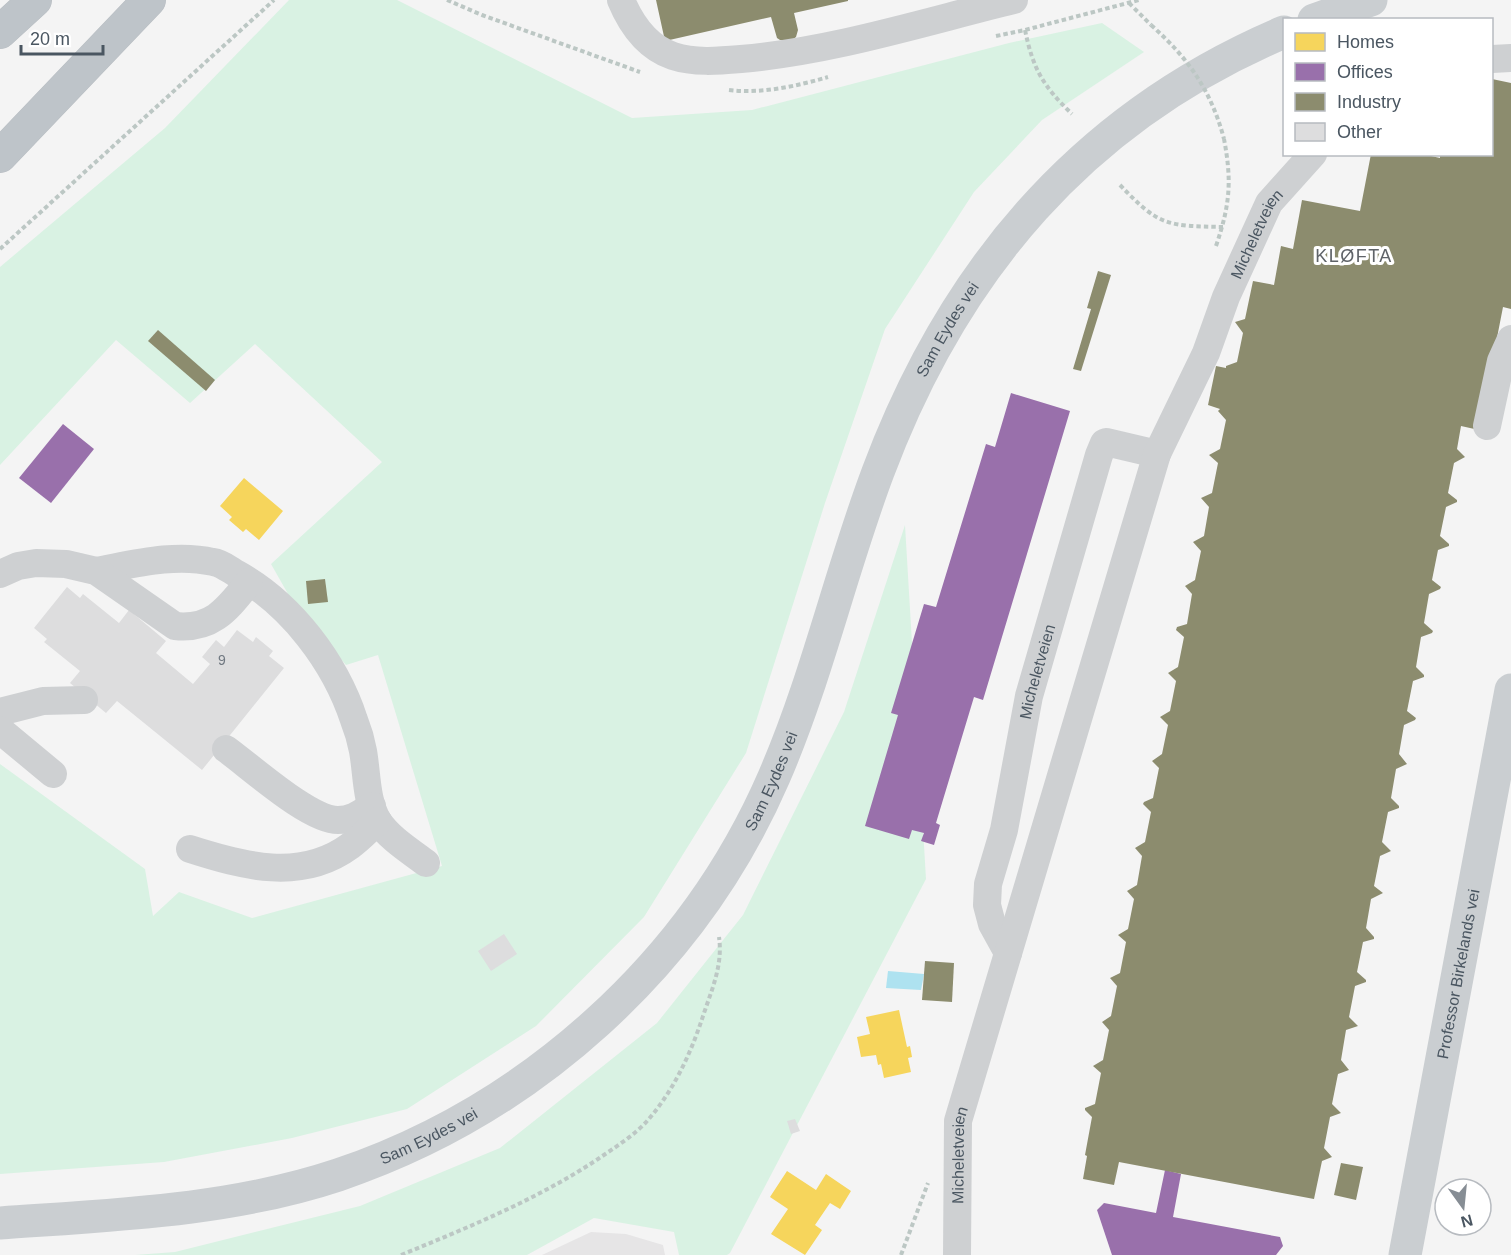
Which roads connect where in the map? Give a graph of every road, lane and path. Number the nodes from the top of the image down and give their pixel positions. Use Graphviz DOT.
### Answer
graph roads {
  1 [pos="35,0"];
  2 [pos="146,0"];
  3 [pos="274,0"];
  4 [pos="621,0"];
  5 [pos="1014,0"];
  6 [pos="1139,0"];
  7 [pos="1371,0"];
  8 [pos="1320,18"];
  9 [pos="1025,30"];
  10 [pos="0,32"];
  11 [pos="1283,32"];
  12 [pos="1511,58"];
  13 [pos="1493,59"];
  14 [pos="1072,114"];
  15 [pos="0,126"];
  16 [pos="0,156"];
  17 [pos="1311,156"];
  18 [pos="1120,185"];
  19 [pos="0,249"];
  20 [pos="1511,339"];
  21 [pos="1487,426"];
  22 [pos="1157,454"];
  23 [pos="96,571"];
  24 [pos="0,574"];
  25 [pos="249,582"];
  26 [pos="1511,690"];
  27 [pos="84,700"];
  28 [pos="0,712"];
  29 [pos="0,730"];
  30 [pos="226,749"];
  31 [pos="53,774"];
  32 [pos="375,813"];
  33 [pos="190,849"];
  34 [pos="426,863"];
  35 [pos="718,937"];
  36 [pos="1008,953"];
  37 [pos="0,1223"];
  38 [pos="401,1255"];
  39 [pos="957,1255"];
  40 [pos="1405,1255"];
  1 -- 10 [label="highway"];
  2 -- 15 [label="highway"];
  2 -- 16 [label="highway"];
  3 -- 19 [label="path"];
  4 -- 5 [label="street"];
  6 -- 18 [label="path, bridge"];
  7 -- 8 [label="main road"];
  9 -- 14 [label="path"];
  11 -- 37 [label="main road, Sam Eydes vei"];
  12 -- 13 [label="street"];
  17 -- 22 [label="street, Micheletveien"];
  20 -- 21 [label="street"];
  22 -- 36 [label="street, Micheletveien"];
  22 -- 36 [label="street, Micheletveien"];
  23 -- 24 [label="street"];
  23 -- 25 [label="street"];
  23 -- 25 [label="street"];
  25 -- 32 [label="street"];
  26 -- 40 [label="main road, Professor Birkelands vei"];
  27 -- 28 [label="street"];
  29 -- 31 [label="street"];
  30 -- 32 [label="street"];
  32 -- 33 [label="street"];
  32 -- 34 [label="street"];
  35 -- 38 [label="path"];
  36 -- 39 [label="street, Micheletveien"];
}
